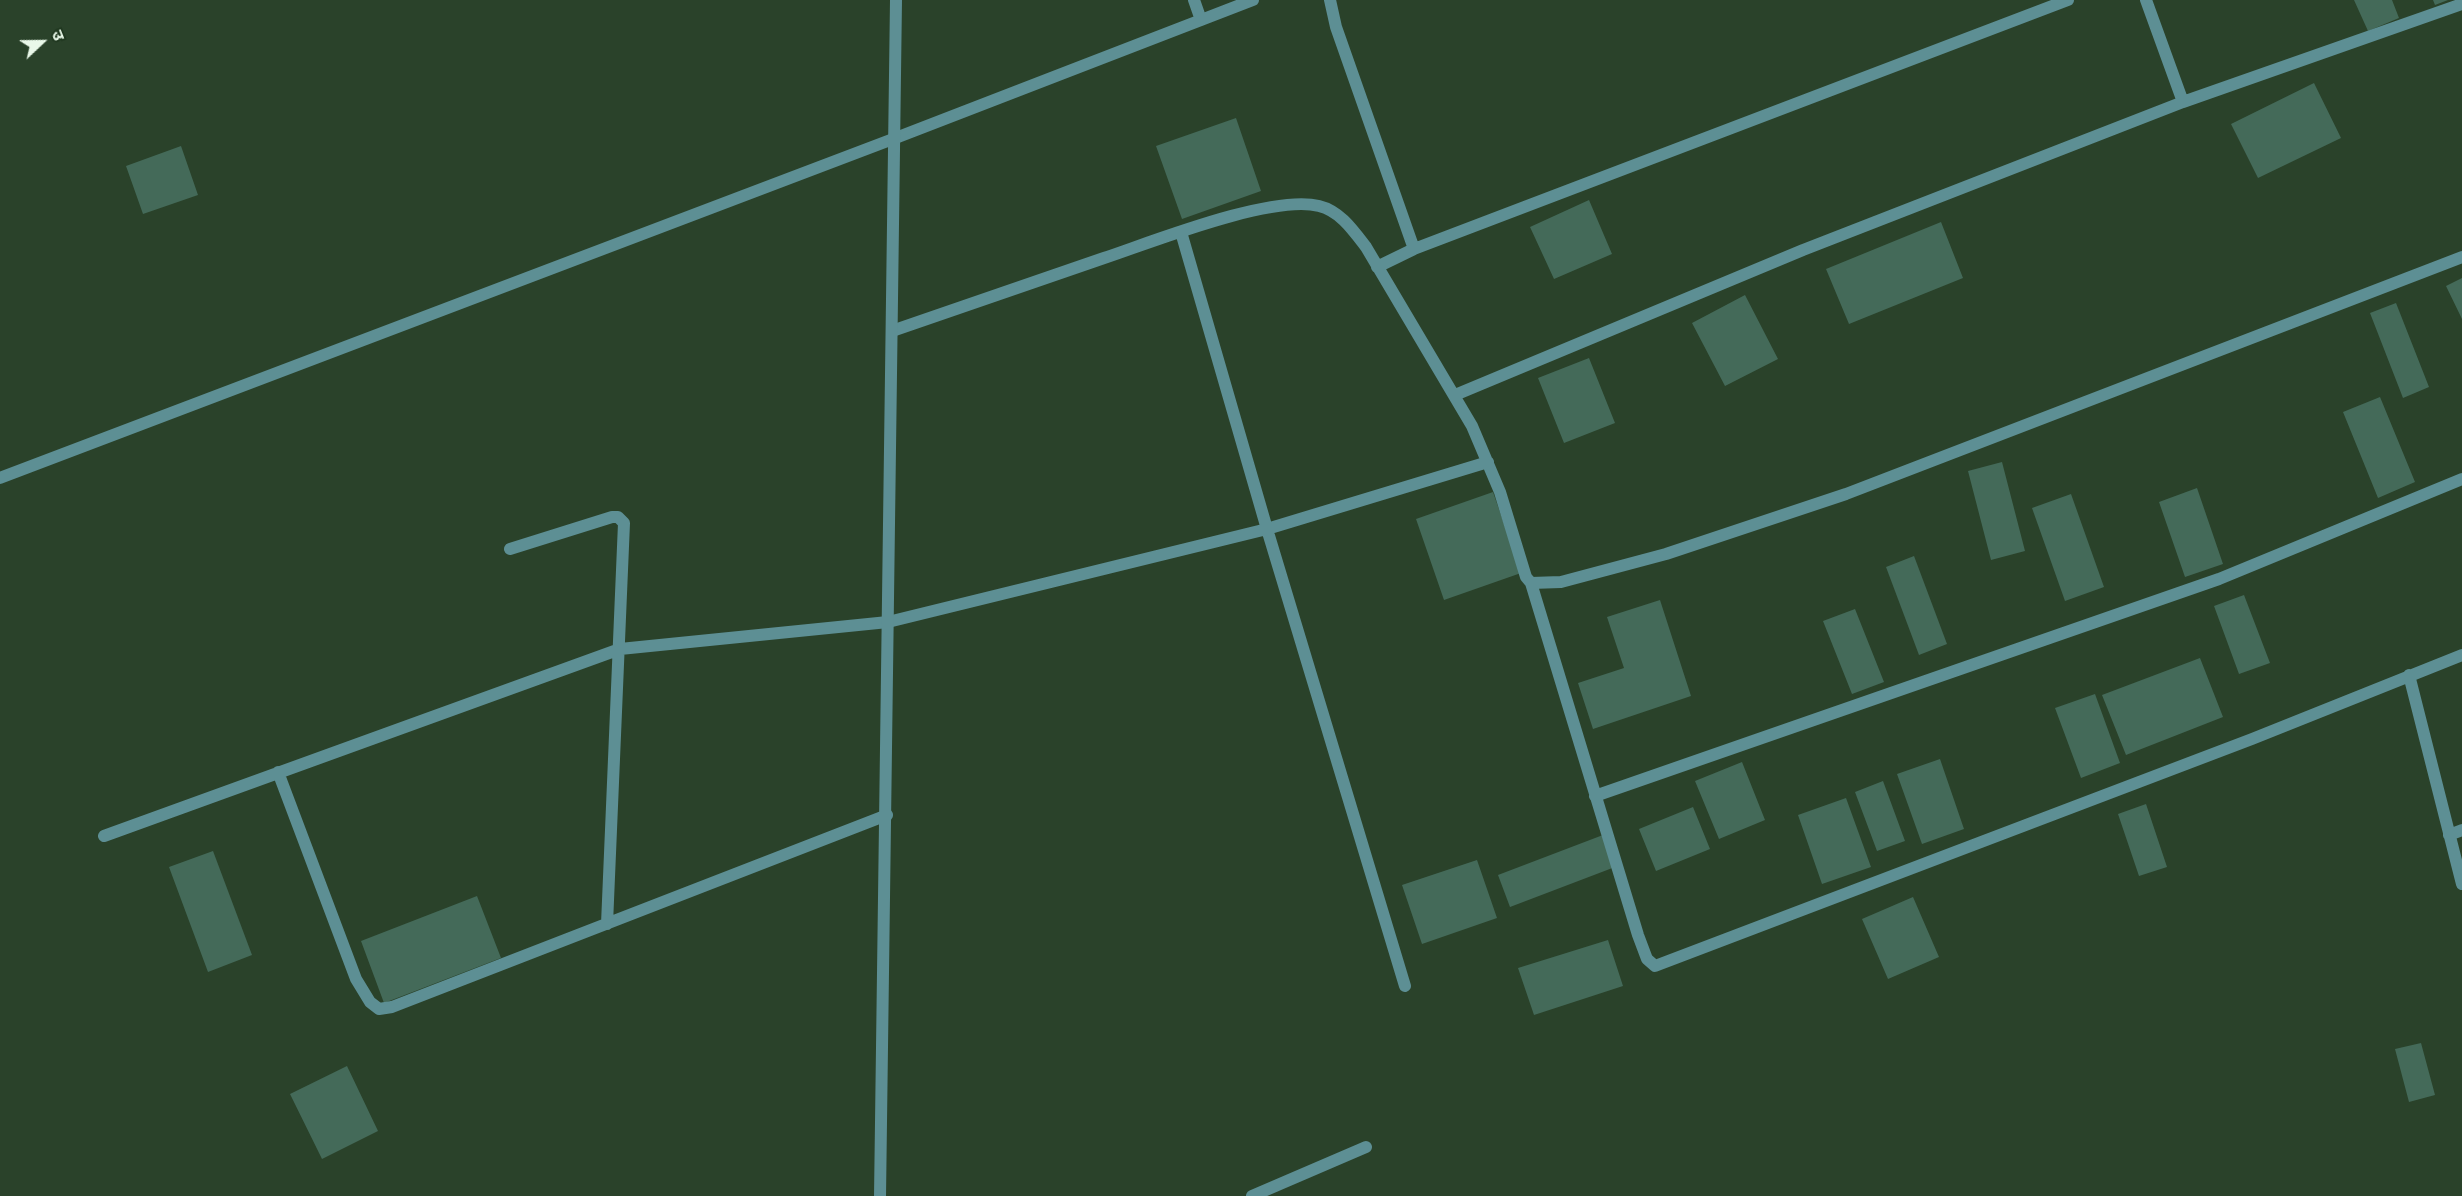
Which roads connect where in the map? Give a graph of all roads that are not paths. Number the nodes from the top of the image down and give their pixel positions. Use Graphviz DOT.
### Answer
graph roads {
  1 [pos="896,0"];
  2 [pos="1194,0"];
  3 [pos="1253,0"];
  4 [pos="1330,0"];
  5 [pos="2068,0"];
  6 [pos="2146,0"];
  7 [pos="2462,4"];
  8 [pos="1201,20"];
  9 [pos="2183,102"];
  10 [pos="893,139"];
  11 [pos="1181,232"];
  12 [pos="1414,249"];
  13 [pos="2462,257"];
  14 [pos="1377,267"];
  15 [pos="892,331"];
  16 [pos="1455,395"];
  17 [pos="1488,462"];
  18 [pos="0,478"];
  19 [pos="2462,479"];
  20 [pos="1267,529"];
  21 [pos="510,549"];
  22 [pos="1532,583"];
  23 [pos="888,622"];
  24 [pos="620,649"];
  25 [pos="2462,656"];
  26 [pos="2409,675"];
  27 [pos="278,772"];
  28 [pos="1594,796"];
  29 [pos="887,815"];
  30 [pos="2462,830"];
  31 [pos="2450,835"];
  32 [pos="104,836"];
  33 [pos="2462,884"];
  34 [pos="607,924"];
  35 [pos="1405,986"];
  36 [pos="1366,1147"];
  37 [pos="1273,1192"];
  38 [pos="880,1196"];
  39 [pos="1252,1196"];
  1 -- 10 [label="street"];
  2 -- 8 [label="street"];
  3 -- 8 [label="street"];
  4 -- 12 [label="street"];
  5 -- 12 [label="street"];
  6 -- 9 [label="street"];
  7 -- 9 [label="street"];
  8 -- 10 [label="street"];
  9 -- 16 [label="street"];
  10 -- 15 [label="street"];
  10 -- 18 [label="street"];
  11 -- 14 [label="street"];
  11 -- 15 [label="street"];
  11 -- 20 [label="street"];
  12 -- 14 [label="street"];
  13 -- 22 [label="street"];
  14 -- 16 [label="street"];
  15 -- 23 [label="street"];
  16 -- 17 [label="street"];
  17 -- 20 [label="street"];
  17 -- 22 [label="street"];
  19 -- 28 [label="street"];
  20 -- 23 [label="street"];
  20 -- 35 [label="street"];
  21 -- 24 [label="street"];
  22 -- 28 [label="street"];
  23 -- 24 [label="street"];
  23 -- 29 [label="street"];
  24 -- 27 [label="street"];
  24 -- 34 [label="street"];
  25 -- 26 [label="street"];
  26 -- 28 [label="street"];
  26 -- 31 [label="street"];
  27 -- 32 [label="street"];
  27 -- 34 [label="street"];
  29 -- 34 [label="street"];
  29 -- 38 [label="street"];
  30 -- 31 [label="street"];
  31 -- 33 [label="street"];
  36 -- 37 [label="street"];
  37 -- 39 [label="street"];
}
